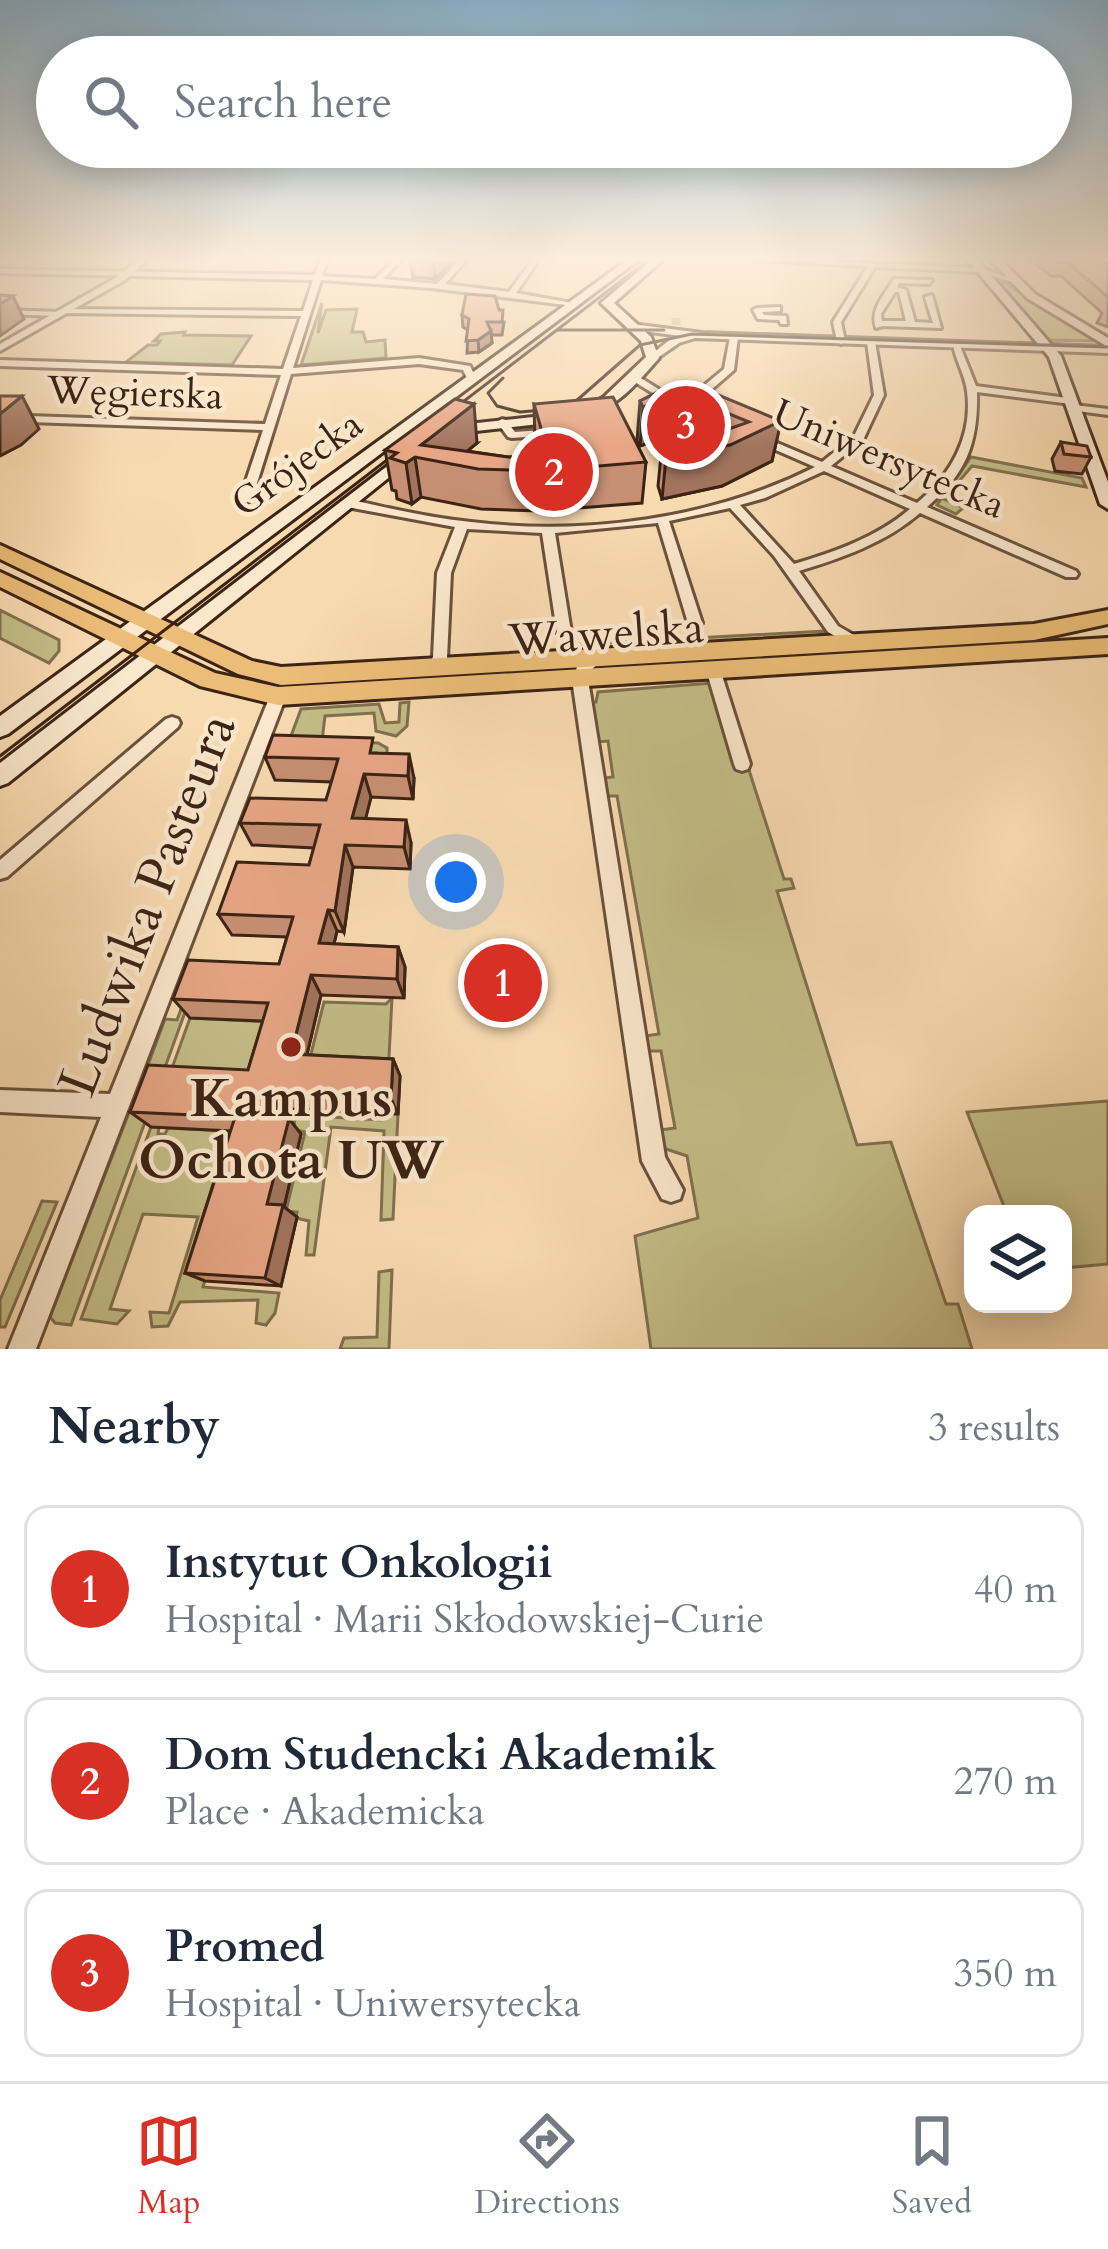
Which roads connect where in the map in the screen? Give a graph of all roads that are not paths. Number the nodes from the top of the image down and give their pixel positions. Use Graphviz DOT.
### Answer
graph roads {
  1 [pos="47,321"];
  2 [pos="304,321"];
  3 [pos="551,321"];
  4 [pos="623,321"];
  5 [pos="625,321"];
  6 [pos="784,321"];
  7 [pos="838,321"];
  8 [pos="879,321"];
  9 [pos="910,321"];
  10 [pos="936,321"];
  11 [pos="1024,321"];
  12 [pos="1067,321"];
  13 [pos="627,323"];
  14 [pos="911,324"];
  15 [pos="786,330"];
  16 [pos="881,331"];
  17 [pos="702,336"];
  18 [pos="734,337"];
  19 [pos="841,341"];
  20 [pos="871,342"];
  21 [pos="956,346"];
  22 [pos="1108,347"];
  23 [pos="0,348"];
  24 [pos="1048,350"];
  25 [pos="652,358"];
  26 [pos="0,363"];
  27 [pos="288,373"];
  28 [pos="633,376"];
  29 [pos="472,380"];
  30 [pos="976,388"];
  31 [pos="618,392"];
  32 [pos="658,394"];
  33 [pos="447,398"];
  34 [pos="1073,404"];
  35 [pos="687,407"];
  36 [pos="1108,412"];
  37 [pos="664,413"];
  38 [pos="0,418"];
  39 [pos="479,424"];
  40 [pos="268,428"];
  41 [pos="506,428"];
  42 [pos="572,431"];
  43 [pos="752,436"];
  44 [pos="820,466"];
  45 [pos="1107,497"];
  46 [pos="246,499"];
  47 [pos="347,502"];
  48 [pos="734,505"];
  49 [pos="917,508"];
  50 [pos="663,521"];
  51 [pos="462,525"];
  52 [pos="548,530"];
  53 [pos="0,551"];
  54 [pos="791,569"];
  55 [pos="1070,574"];
  56 [pos="0,579"];
  57 [pos="1108,617"];
  58 [pos="146,619"];
  59 [pos="694,622"];
  60 [pos="564,632"];
  61 [pos="180,637"];
  62 [pos="121,638"];
  63 [pos="854,642"];
  64 [pos="1108,646"];
  65 [pos="157,656"];
  66 [pos="589,668"];
  67 [pos="432,669"];
  68 [pos="713,669"];
  69 [pos="278,696"];
  70 [pos="172,723"];
  71 [pos="2,725"];
  72 [pos="742,764"];
  73 [pos="0,776"];
  74 [pos="0,871"];
  75 [pos="0,1101"];
  76 [pos="117,1106"];
  77 [pos="671,1190"];
  78 [pos="22,1349"];
  1 -- 23 [label="street"];
  2 -- 27 [label="street"];
  3 -- 29 [label="main road, Grójecka"];
  4 -- 13 [label="main road"];
  5 -- 13 [label="main road"];
  6 -- 15 [label="street"];
  7 -- 19 [label="street"];
  8 -- 16 [label="street"];
  9 -- 14 [label="street"];
  10 -- 14 [label="street"];
  11 -- 24 [label="main road"];
  12 -- 22 [label="main road"];
  13 -- 17 [label="street"];
  13 -- 25 [label="main road"];
  14 -- 16 [label="street"];
  15 -- 18 [label="street"];
  15 -- 19 [label="street"];
  16 -- 20 [label="street"];
  16 -- 21 [label="street"];
  17 -- 18 [label="street"];
  17 -- 25 [label="street"];
  18 -- 35 [label="street"];
  19 -- 20 [label="street"];
  20 -- 44 [label="street"];
  21 -- 24 [label="street"];
  21 -- 30 [label="street"];
  22 -- 24 [label="street"];
  24 -- 34 [label="main road"];
  25 -- 28 [label="main road"];
  26 -- 27 [label="street"];
  27 -- 29 [label="street"];
  27 -- 40 [label="street"];
  28 -- 31 [label="main road"];
  28 -- 32 [label="street"];
  29 -- 33 [label="main road, Grójecka"];
  30 -- 34 [label="street"];
  30 -- 49 [label="street"];
  31 -- 32 [label="street"];
  31 -- 41 [label="main road, Grójecka"];
  32 -- 35 [label="street"];
  33 -- 39 [label="main road"];
  33 -- 58 [label="main road, Grójecka"];
  34 -- 36 [label="street"];
  34 -- 45 [label="main road"];
  35 -- 37 [label="street"];
  38 -- 40 [label="street, Węgierska"];
  39 -- 41 [label="main road, Grójecka"];
  39 -- 47 [label="main road, Grójecka"];
  40 -- 46 [label="street"];
  41 -- 42 [label="street"];
  43 -- 44 [label="street, Uniwersytecka"];
  44 -- 48 [label="street"];
  44 -- 49 [label="street, Uniwersytecka"];
  47 -- 51 [label="street"];
  47 -- 61 [label="main road, Grójecka"];
  48 -- 50 [label="street"];
  48 -- 54 [label="street"];
  49 -- 54 [label="street"];
  49 -- 55 [label="street, Uniwersytecka"];
  50 -- 52 [label="street"];
  50 -- 59 [label="street"];
  51 -- 52 [label="street"];
  51 -- 67 [label="street"];
  52 -- 60 [label="street"];
  53 -- 58 [label="main road, Wawelska"];
  54 -- 63 [label="street"];
  56 -- 62 [label="main road, Wawelska"];
  57 -- 63 [label="main road, Wawelska"];
  58 -- 61 [label="main road, Wawelska"];
  58 -- 62 [label="main road, Grójecka"];
  61 -- 65 [label="main road, Grójecka"];
  61 -- 67 [label="main road, Wawelska"];
  62 -- 65 [label="main road, Wawelska"];
  62 -- 71 [label="main road, Grójecka"];
  63 -- 66 [label="main road, Wawelska"];
  64 -- 68 [label="main road, Wawelska"];
  65 -- 69 [label="main road, Wawelska"];
  65 -- 73 [label="main road, Grójecka"];
  66 -- 67 [label="main road, Wawelska"];
  66 -- 68 [label="main road, Wawelska"];
  66 -- 69 [label="main road, Wawelska"];
  66 -- 77 [label="street"];
  68 -- 72 [label="street"];
  69 -- 76 [label="street, Ludwika Pasteura"];
  70 -- 74 [label="street"];
  75 -- 76 [label="street"];
  76 -- 78 [label="street, Ludwika Pasteura"];
}
